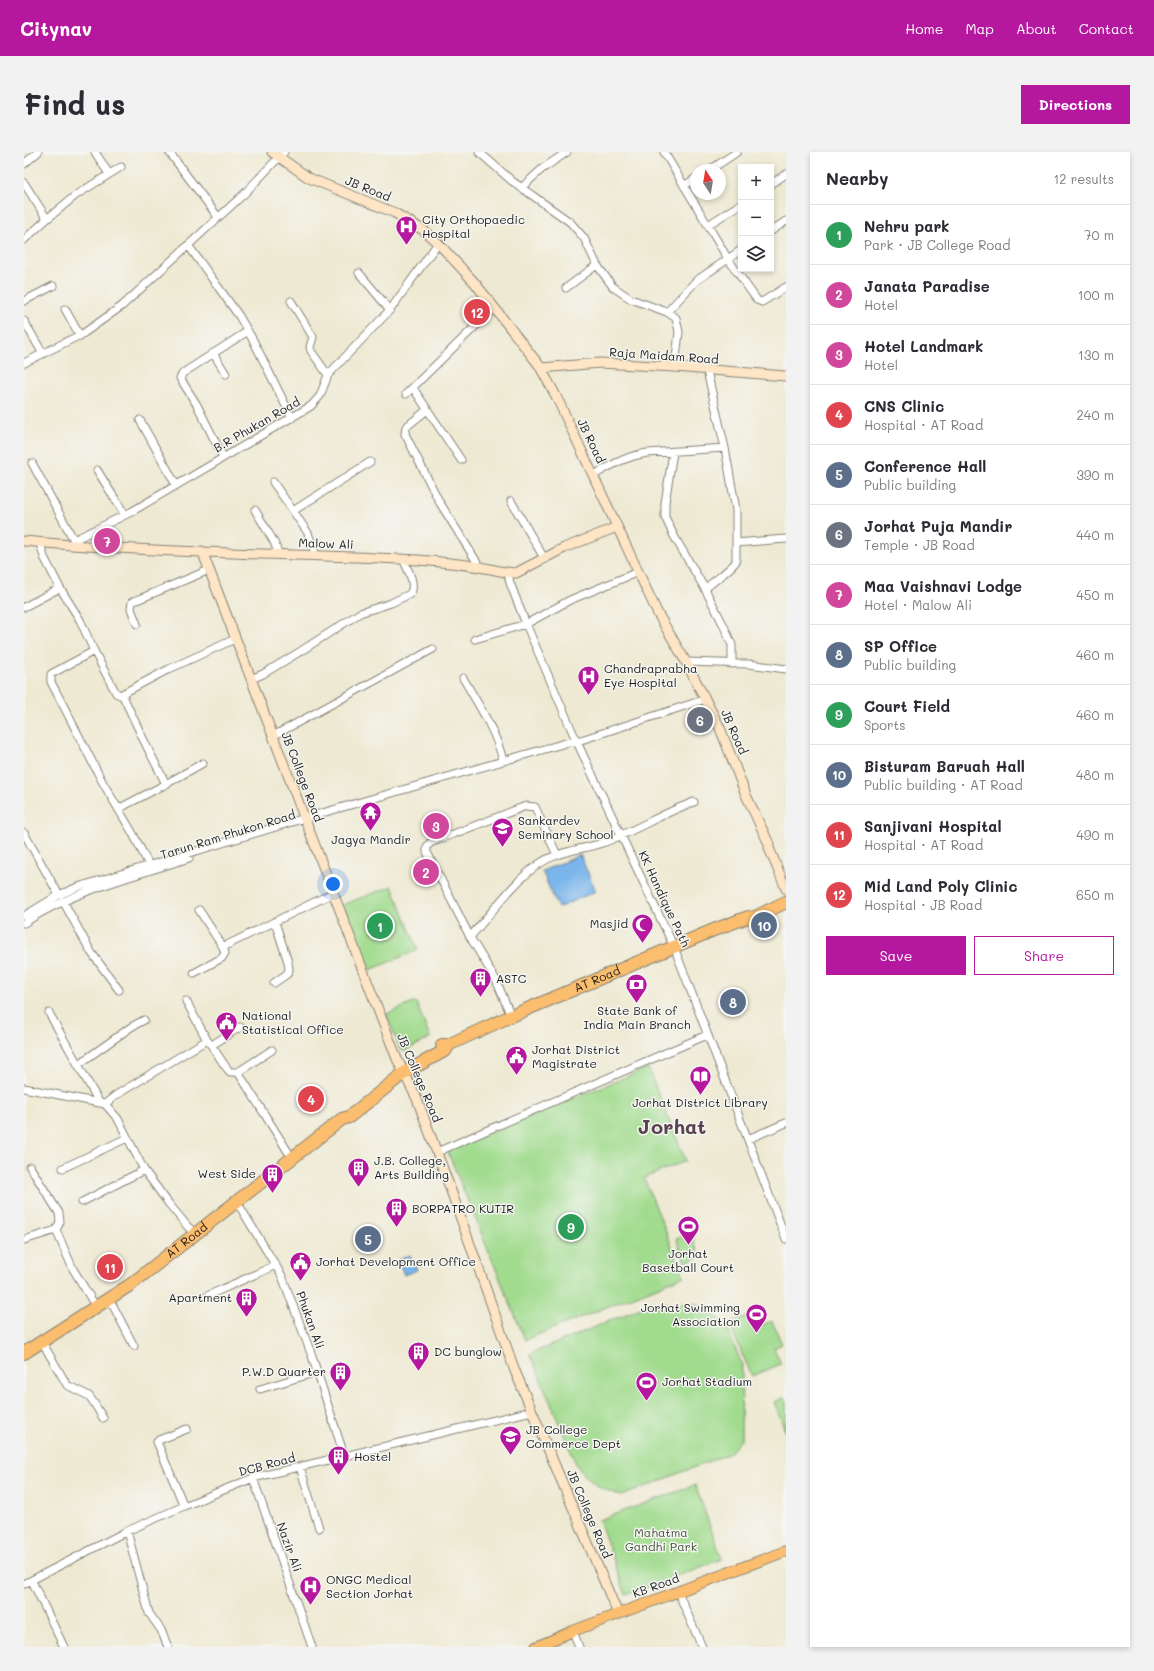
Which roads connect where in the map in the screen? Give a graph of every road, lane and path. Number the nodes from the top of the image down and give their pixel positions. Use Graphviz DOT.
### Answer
graph roads {
  1 [pos="38,152"];
  2 [pos="96,152"];
  3 [pos="169,152"];
  4 [pos="479,152"];
  5 [pos="567,152"];
  6 [pos="664,152"];
  7 [pos="737,152"];
  8 [pos="278,154"];
  9 [pos="24,164"];
  10 [pos="719,164"];
  11 [pos="121,167"];
  12 [pos="108,174"];
  13 [pos="786,174"];
  14 [pos="690,182"];
  15 [pos="774,182"];
  16 [pos="24,183"];
  17 [pos="684,186"];
  18 [pos="521,188"];
  19 [pos="738,206"];
  20 [pos="218,217"];
  21 [pos="47,219"];
  22 [pos="786,221"];
  23 [pos="708,225"];
  24 [pos="774,229"];
  25 [pos="24,240"];
  26 [pos="438,243"];
  27 [pos="188,245"];
  28 [pos="738,252"];
  29 [pos="728,259"];
  30 [pos="597,265"];
  31 [pos="359,273"];
  32 [pos="53,286"];
  33 [pos="786,287"];
  34 [pos="566,288"];
  35 [pos="24,301"];
  36 [pos="291,301"];
  37 [pos="494,308"];
  38 [pos="66,309"];
  39 [pos="390,310"];
  40 [pos="667,312"];
  41 [pos="24,321"];
  42 [pos="248,331"];
  43 [pos="80,336"];
  44 [pos="213,353"];
  45 [pos="43,354"];
  46 [pos="24,363"];
  47 [pos="675,367"];
  48 [pos="541,368"];
  49 [pos="707,370"];
  50 [pos="226,374"];
  51 [pos="328,375"];
  52 [pos="786,376"];
  53 [pos="413,388"];
  54 [pos="406,394"];
  55 [pos="427,410"];
  56 [pos="292,418"];
  57 [pos="140,420"];
  58 [pos="725,448"];
  59 [pos="673,452"];
  60 [pos="223,457"];
  61 [pos="461,460"];
  62 [pos="370,462"];
  63 [pos="32,464"];
  64 [pos="97,470"];
  65 [pos="594,475"];
  66 [pos="273,482"];
  67 [pos="176,485"];
  68 [pos="512,501"];
  69 [pos="255,510"];
  70 [pos="292,511"];
  71 [pos="125,515"];
  72 [pos="617,527"];
  73 [pos="786,539"];
  74 [pos="24,541"];
  75 [pos="40,543"];
  76 [pos="76,543"];
  77 [pos="736,543"];
  78 [pos="202,551"];
  79 [pos="279,555"];
  80 [pos="316,556"];
  81 [pos="544,558"];
  82 [pos="403,559"];
  83 [pos="480,567"];
  84 [pos="209,570"];
  85 [pos="638,572"];
  86 [pos="508,573"];
  87 [pos="60,588"];
  88 [pos="705,589"];
  89 [pos="24,607"];
  90 [pos="137,624"];
  91 [pos="526,624"];
  92 [pos="236,639"];
  93 [pos="475,639"];
  94 [pos="433,649"];
  95 [pos="94,651"];
  96 [pos="686,662"];
  97 [pos="732,664"];
  98 [pos="786,668"];
  99 [pos="463,678"];
  100 [pos="251,679"];
  101 [pos="122,694"];
  102 [pos="706,699"];
  103 [pos="273,736"];
  104 [pos="578,741"];
  105 [pos="503,761"];
  106 [pos="203,763"];
  107 [pos="166,784"];
  108 [pos="694,802"];
  109 [pos="118,809"];
  110 [pos="306,820"];
  111 [pos="24,833"];
  112 [pos="622,835"];
  113 [pos="769,844"];
  114 [pos="557,855"];
  115 [pos="149,865"];
  116 [pos="786,880"];
  117 [pos="786,889"];
  118 [pos="333,893"];
  119 [pos="786,896"];
  120 [pos="61,898"];
  121 [pos="786,902"];
  122 [pos="199,910"];
  123 [pos="24,916"];
  124 [pos="748,917"];
  125 [pos="275,922"];
  126 [pos="24,923"];
  127 [pos="470,937"];
  128 [pos="223,947"];
  129 [pos="674,947"];
  130 [pos="194,973"];
  131 [pos="274,982"];
  132 [pos="119,990"];
  133 [pos="186,1001"];
  134 [pos="49,1013"];
  135 [pos="511,1016"];
  136 [pos="144,1020"];
  137 [pos="240,1027"];
  138 [pos="707,1035"];
  139 [pos="209,1042"];
  140 [pos="272,1050"];
  141 [pos="79,1064"];
  142 [pos="403,1070"];
  143 [pos="238,1072"];
  144 [pos="24,1088"];
  145 [pos="102,1103"];
  146 [pos="786,1123"];
  147 [pos="127,1138"];
  148 [pos="748,1139"];
  149 [pos="437,1152"];
  150 [pos="292,1158"];
  151 [pos="30,1167"];
  152 [pos="63,1168"];
  153 [pos="144,1170"];
  154 [pos="82,1202"];
  155 [pos="237,1202"];
  156 [pos="56,1230"];
  157 [pos="196,1234"];
  158 [pos="786,1239"];
  159 [pos="24,1240"];
  160 [pos="276,1265"];
  161 [pos="207,1296"];
  162 [pos="109,1298"];
  163 [pos="96,1307"];
  164 [pos="42,1342"];
  165 [pos="134,1346"];
  166 [pos="24,1353"];
  167 [pos="317,1372"];
  168 [pos="260,1389"];
  169 [pos="532,1411"];
  170 [pos="103,1418"];
  171 [pos="187,1429"];
  172 [pos="344,1455"];
  173 [pos="300,1467"];
  174 [pos="253,1478"];
  175 [pos="184,1506"];
  176 [pos="319,1528"];
  177 [pos="127,1531"];
  178 [pos="786,1551"];
  179 [pos="32,1581"];
  180 [pos="24,1584"];
  181 [pos="678,1592"];
  182 [pos="618,1614"];
  183 [pos="573,1631"];
  184 [pos="64,1647"];
  185 [pos="168,1647"];
  186 [pos="312,1647"];
  187 [pos="536,1647"];
  188 [pos="579,1647"];
  189 [pos="702,1647"];
  1 -- 9 [label="street"];
  2 -- 12 [label="street"];
  3 -- 20 [label="street"];
  4 -- 18 [label="street"];
  5 -- 18 [label="street"];
  6 -- 17 [label="street"];
  7 -- 10 [label="street"];
  8 -- 20 [label="street"];
  8 -- 26 [label="street, JB Road"];
  11 -- 12 [label="street"];
  12 -- 21 [label="street"];
  13 -- 15 [label="street"];
  14 -- 17 [label="street"];
  16 -- 21 [label="street"];
  17 -- 23 [label="street"];
  18 -- 30 [label="street"];
  19 -- 23 [label="street"];
  20 -- 27 [label="street"];
  21 -- 25 [label="street"];
  22 -- 24 [label="street"];
  23 -- 29 [label="street"];
  26 -- 37 [label="street, JB Road"];
  26 -- 39 [label="street, B.R Phukan Road"];
  27 -- 42 [label="street"];
  27 -- 43 [label="street"];
  28 -- 29 [label="street"];
  29 -- 33 [label="street"];
  29 -- 40 [label="street"];
  30 -- 34 [label="street"];
  30 -- 40 [label="street"];
  31 -- 39 [label="street"];
  32 -- 35 [label="street"];
  36 -- 51 [label="street"];
  37 -- 48 [label="street, JB Road"];
  37 -- 53 [label="street"];
  38 -- 43 [label="street"];
  39 -- 51 [label="street, B.R Phukan Road"];
  40 -- 47 [label="street"];
  41 -- 45 [label="street"];
  42 -- 44 [label="street"];
  42 -- 56 [label="street"];
  43 -- 45 [label="street"];
  44 -- 50 [label="street"];
  44 -- 60 [label="street"];
  45 -- 46 [label="street"];
  47 -- 48 [label="street, Raja Maidam Road"];
  47 -- 49 [label="street, Raja Maidam Road"];
  48 -- 65 [label="street, JB Road"];
  49 -- 52 [label="street, Raja Maidam Road"];
  49 -- 58 [label="street"];
  51 -- 56 [label="street, B.R Phukan Road"];
  53 -- 54 [label="street"];
  53 -- 55 [label="street"];
  55 -- 61 [label="street"];
  55 -- 83 [label="street"];
  56 -- 60 [label="street, B.R Phukan Road"];
  57 -- 67 [label="street"];
  58 -- 59 [label="street"];
  58 -- 77 [label="street"];
  59 -- 65 [label="street"];
  59 -- 88 [label="street"];
  60 -- 67 [label="street, B.R Phukan Road"];
  62 -- 70 [label="street"];
  63 -- 76 [label="street"];
  64 -- 71 [label="street"];
  65 -- 72 [label="street, JB Road"];
  66 -- 70 [label="street"];
  67 -- 71 [label="street, B.R Phukan Road"];
  68 -- 81 [label="street"];
  69 -- 79 [label="street"];
  70 -- 80 [label="street"];
  71 -- 76 [label="street, B.R Phukan Road"];
  72 -- 81 [label="street, Malow Ali"];
  72 -- 85 [label="street, JB Road"];
  73 -- 77 [label="street"];
  74 -- 75 [label="street, Malow Ali"];
  75 -- 76 [label="street, Malow Ali"];
  75 -- 87 [label="street"];
  76 -- 78 [label="street, Malow Ali"];
  77 -- 88 [label="street"];
  78 -- 79 [label="street, Malow Ali"];
  78 -- 84 [label="street, JB College Road"];
  79 -- 80 [label="street, Malow Ali"];
  80 -- 82 [label="street, Malow Ali"];
  81 -- 86 [label="street, Malow Ali"];
  82 -- 83 [label="street, Malow Ali"];
  82 -- 100 [label="street"];
  83 -- 86 [label="street, Malow Ali"];
  84 -- 90 [label="street"];
  84 -- 92 [label="street, JB College Road"];
  85 -- 91 [label="street"];
  85 -- 96 [label="street, JB Road"];
  86 -- 91 [label="street, KK Handique Path"];
  87 -- 89 [label="street"];
  87 -- 95 [label="street"];
  88 -- 97 [label="street"];
  91 -- 93 [label="street"];
  91 -- 104 [label="street, KK Handique Path"];
  92 -- 100 [label="street, JB College Road"];
  92 -- 101 [label="street"];
  94 -- 103 [label="street"];
  95 -- 101 [label="street"];
  95 -- 109 [label="street"];
  96 -- 97 [label="street"];
  96 -- 102 [label="street, JB Road"];
  97 -- 98 [label="street"];
  99 -- 105 [label="street"];
  100 -- 103 [label="street, JB College Road"];
  101 -- 107 [label="street"];
  102 -- 104 [label="street, Tarun Ram Phukon Road"];
  102 -- 113 [label="street, JB Road"];
  103 -- 110 [label="street, JB College Road"];
  104 -- 105 [label="street, Tarun Ram Phukon Road"];
  104 -- 110 [label="street, Tarun Ram Phukon Road"];
  104 -- 112 [label="street, KK Handique Path"];
  105 -- 110 [label="street, Tarun Ram Phukon Road"];
  106 -- 107 [label="street"];
  107 -- 109 [label="street"];
  108 -- 112 [label="street"];
  109 -- 115 [label="street"];
  110 -- 115 [label="street, Tarun Ram Phukon Road"];
  110 -- 118 [label="street, JB College Road"];
  110 -- 120 [label="street, Tarun Ram Phukon Road"];
  111 -- 120 [label="street"];
  112 -- 114 [label="street"];
  112 -- 129 [label="street, KK Handique Path"];
  113 -- 116 [label="street, JB Road"];
  113 -- 117 [label="street, JB Road"];
  114 -- 127 [label="street"];
  114 -- 127 [label="street"];
  115 -- 120 [label="street, Tarun Ram Phukon Road"];
  118 -- 125 [label="street"];
  118 -- 142 [label="street, JB College Road"];
  119 -- 124 [label="highway, AT Road"];
  120 -- 123 [label="street, Tarun Ram Phukon Road"];
  120 -- 126 [label="street, Tarun Ram Phukon Road"];
  120 -- 132 [label="street"];
  121 -- 124 [label="highway, AT Road"];
  122 -- 128 [label="street"];
  124 -- 129 [label="highway, AT Road"];
  125 -- 128 [label="street"];
  125 -- 131 [label="street"];
  127 -- 135 [label="street"];
  128 -- 130 [label="street"];
  129 -- 135 [label="highway, AT Road"];
  129 -- 138 [label="street, KK Handique Path"];
  133 -- 139 [label="street"];
  134 -- 141 [label="street"];
  135 -- 142 [label="highway, AT Road"];
  136 -- 141 [label="street"];
  137 -- 139 [label="street"];
  138 -- 148 [label="street, KK Handique Path"];
  138 -- 149 [label="street"];
  139 -- 143 [label="street"];
  139 -- 145 [label="street"];
  140 -- 143 [label="street"];
  141 -- 145 [label="street"];
  142 -- 149 [label="street, JB College Road"];
  142 -- 150 [label="highway, AT Road"];
  143 -- 150 [label="street"];
  144 -- 145 [label="street"];
  145 -- 147 [label="street"];
  146 -- 148 [label="street"];
  147 -- 152 [label="street"];
  147 -- 153 [label="street"];
  148 -- 158 [label="street, KK Handique Path"];
  149 -- 169 [label="street, JB College Road"];
  150 -- 155 [label="highway, AT Road"];
  151 -- 156 [label="street"];
  153 -- 154 [label="street"];
  153 -- 157 [label="street"];
  155 -- 157 [label="highway, AT Road"];
  155 -- 160 [label="street, Phukan Ali"];
  156 -- 159 [label="street"];
  156 -- 163 [label="street"];
  157 -- 162 [label="highway, AT Road"];
  160 -- 161 [label="street"];
  160 -- 167 [label="street, Phukan Ali"];
  162 -- 163 [label="highway, AT Road"];
  162 -- 165 [label="street"];
  163 -- 164 [label="highway, AT Road"];
  164 -- 166 [label="highway, AT Road"];
  164 -- 170 [label="street"];
  167 -- 168 [label="street"];
  167 -- 172 [label="street, Phukan Ali"];
  169 -- 172 [label="street, DCB Road"];
  169 -- 182 [label="street, JB College Road"];
  171 -- 175 [label="street"];
  172 -- 173 [label="street, DCB Road"];
  173 -- 174 [label="street, DCB Road"];
  173 -- 176 [label="street"];
  174 -- 175 [label="street, DCB Road"];
  174 -- 186 [label="street, Nazir Ali"];
  175 -- 177 [label="street, DCB Road"];
  177 -- 179 [label="street, DCB Road"];
  177 -- 185 [label="street"];
  178 -- 181 [label="main road, KB Road"];
  179 -- 180 [label="street, DCB Road"];
  179 -- 184 [label="street"];
  181 -- 182 [label="main road, KB Road"];
  181 -- 189 [label="street"];
  182 -- 183 [label="main road, KB Road"];
  183 -- 187 [label="main road, KB Road"];
  183 -- 188 [label="street"];
}
